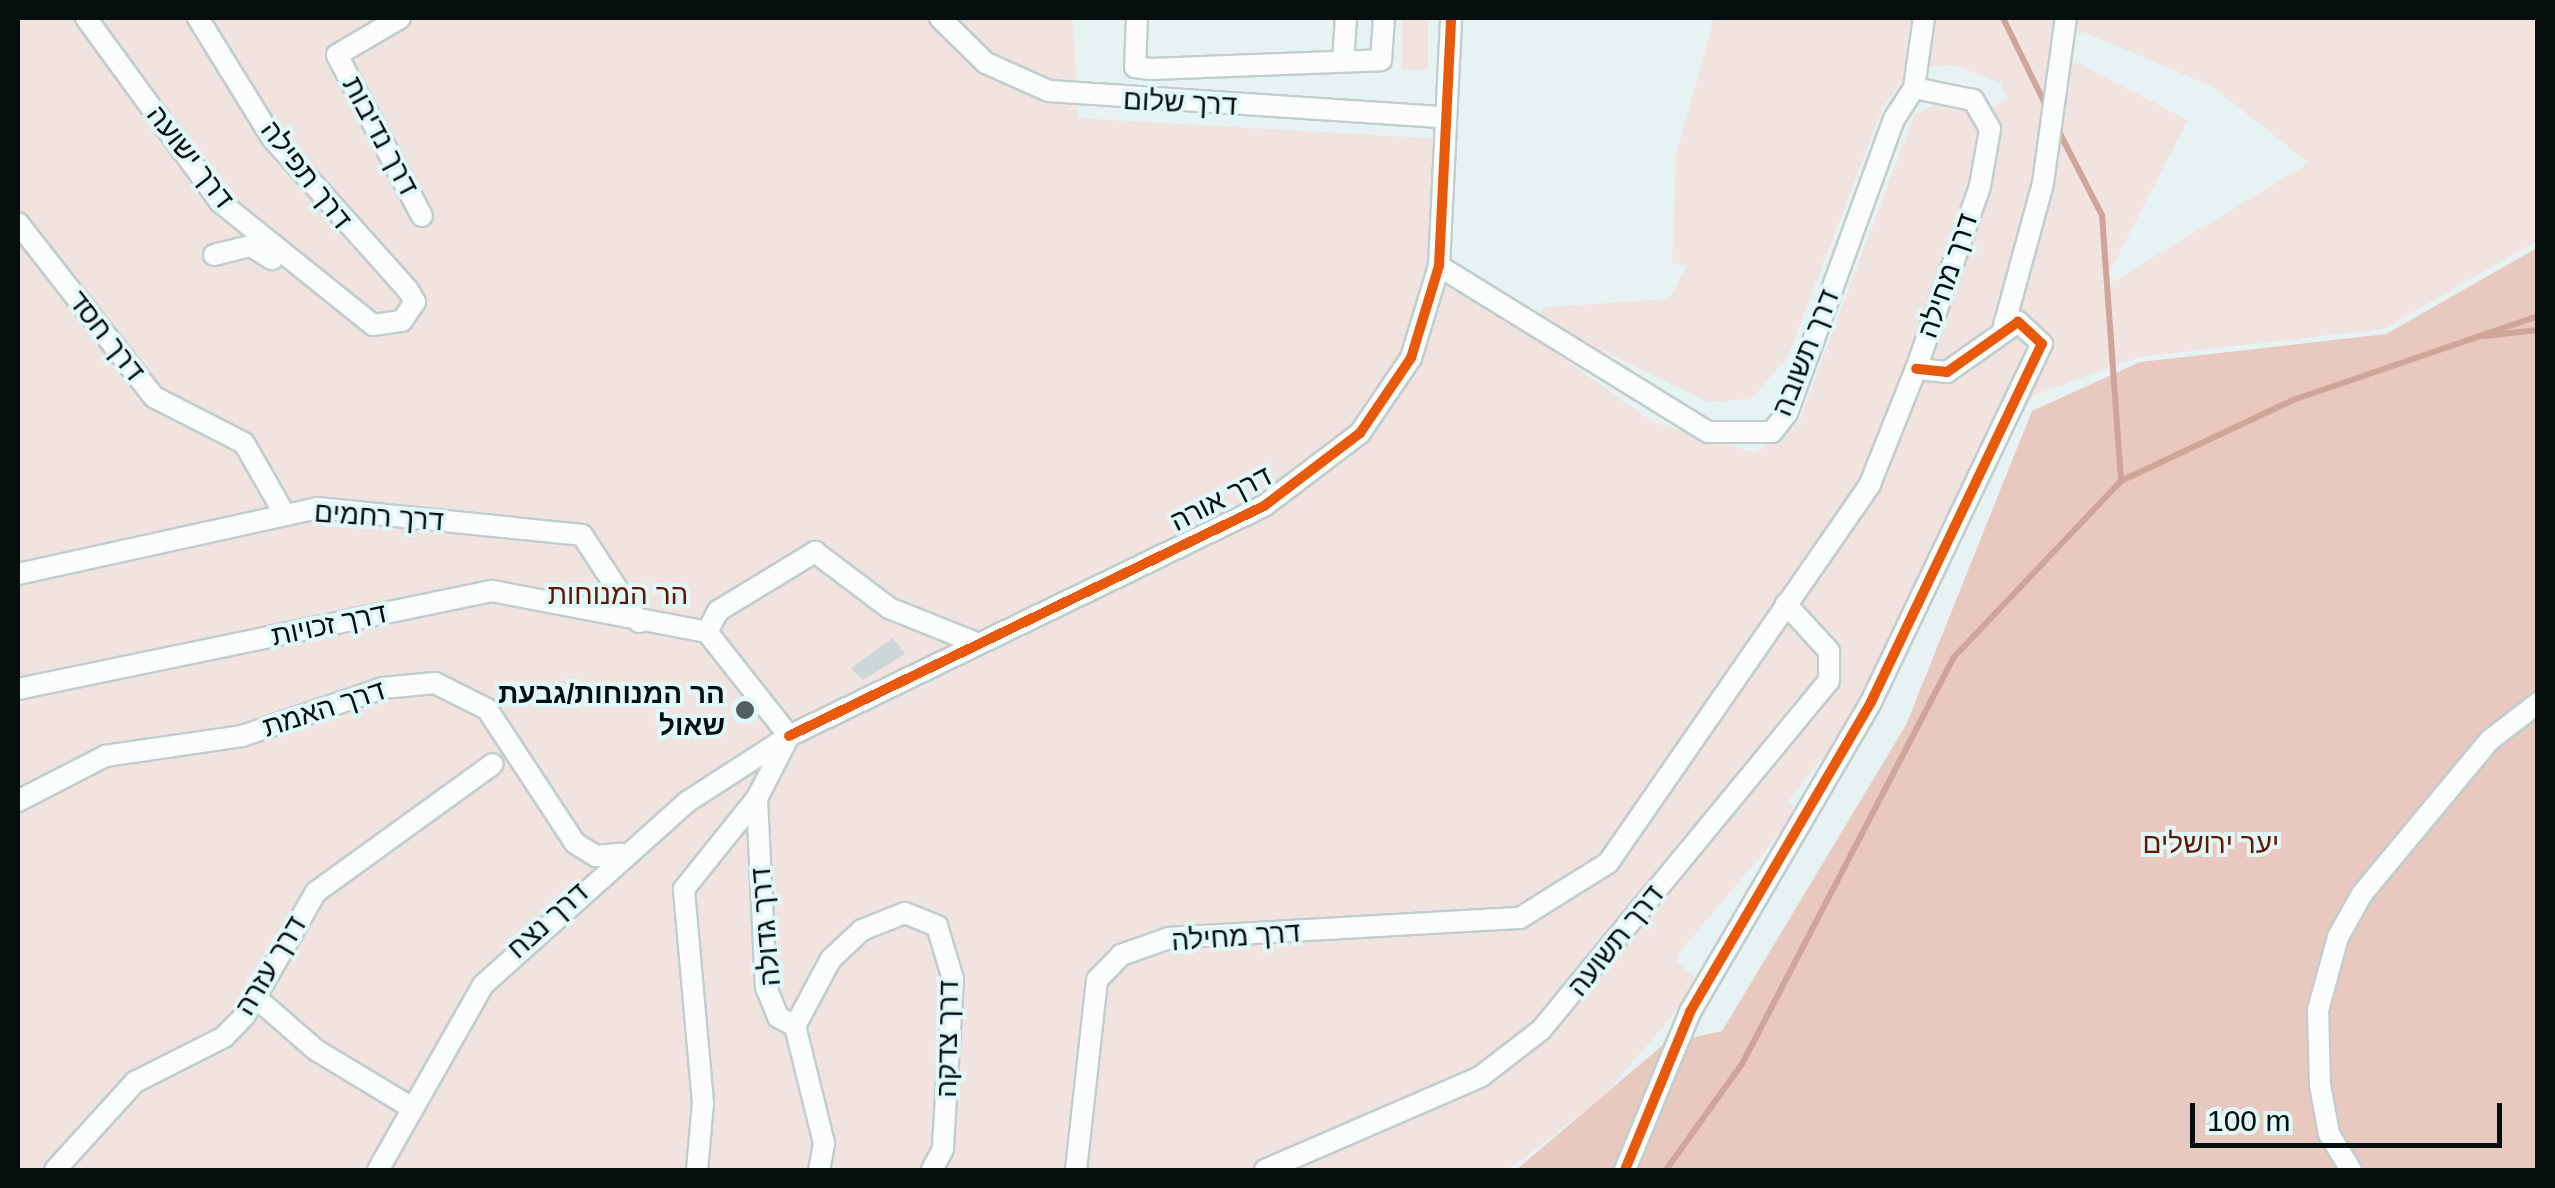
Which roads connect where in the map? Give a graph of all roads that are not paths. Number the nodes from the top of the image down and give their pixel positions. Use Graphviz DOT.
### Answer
graph roads {
  1 [pos="86,18"];
  2 [pos="198,18"];
  3 [pos="400,18"];
  4 [pos="940,18"];
  5 [pos="1137,18"];
  6 [pos="1346,18"];
  7 [pos="1384,18"];
  8 [pos="1450,18"];
  9 [pos="1924,18"];
  10 [pos="2066,18"];
  11 [pos="367,26"];
  12 [pos="1343,62"];
  13 [pos="1914,88"];
  14 [pos="1444,117"];
  15 [pos="422,216"];
  16 [pos="18,223"];
  17 [pos="214,255"];
  18 [pos="1439,266"];
  19 [pos="314,280"];
  20 [pos="2004,326"];
  21 [pos="1916,369"];
  22 [pos="286,516"];
  23 [pos="18,574"];
  24 [pos="1786,604"];
  25 [pos="639,622"];
  26 [pos="707,632"];
  27 [pos="976,644"];
  28 [pos="18,689"];
  29 [pos="2538,703"];
  30 [pos="789,736"];
  31 [pos="493,764"];
  32 [pos="757,798"];
  33 [pos="18,802"];
  34 [pos="621,854"];
  35 [pos="256,997"];
  36 [pos="794,1026"];
  37 [pos="412,1108"];
  38 [pos="55,1170"];
  39 [pos="378,1170"];
  40 [pos="698,1170"];
  41 [pos="819,1170"];
  42 [pos="932,1170"];
  43 [pos="1076,1170"];
  44 [pos="1264,1170"];
  45 [pos="1625,1170"];
  46 [pos="2351,1170"];
  1 -- 19 [label="street, דרך ישועה"];
  2 -- 19 [label="street, דרך תפילה"];
  3 -- 11 [label="street"];
  4 -- 14 [label="street, דרך שלום"];
  5 -- 12 [label="street"];
  6 -- 12 [label="street"];
  7 -- 12 [label="street"];
  8 -- 14 [label="street, דרך אורה"];
  9 -- 13 [label="street"];
  10 -- 20 [label="street"];
  11 -- 15 [label="street, דרך נדיבות"];
  13 -- 18 [label="street, דרך תשובה"];
  13 -- 21 [label="street, דרך מחילה"];
  14 -- 18 [label="street, דרך אורה"];
  16 -- 22 [label="street, דרך חסד"];
  17 -- 19 [label="street"];
  18 -- 27 [label="street, דרך אורה"];
  20 -- 21 [label="street"];
  20 -- 45 [label="street"];
  21 -- 24 [label="street, דרך מחילה"];
  22 -- 23 [label="street, דרך רחמים"];
  22 -- 25 [label="street, דרך רחמים"];
  24 -- 43 [label="street, דרך מחילה"];
  24 -- 44 [label="street, דרך תשועה"];
  25 -- 26 [label="street, דרך זכויות"];
  25 -- 28 [label="street, דרך זכויות"];
  26 -- 27 [label="street"];
  26 -- 30 [label="street"];
  27 -- 30 [label="street, דרך אורה"];
  29 -- 46 [label="street"];
  30 -- 32 [label="street"];
  30 -- 34 [label="street, דרך נצח"];
  31 -- 35 [label="street, דרך עזרה"];
  32 -- 36 [label="street, דרך גדולה"];
  32 -- 40 [label="street"];
  33 -- 34 [label="street, דרך האמת"];
  34 -- 37 [label="street, דרך נצח"];
  35 -- 37 [label="street"];
  35 -- 38 [label="street, דרך עזרה"];
  36 -- 41 [label="street, דרך גדולה"];
  36 -- 42 [label="street, דרך צדקה"];
  37 -- 39 [label="street, דרך נצח"];
}
